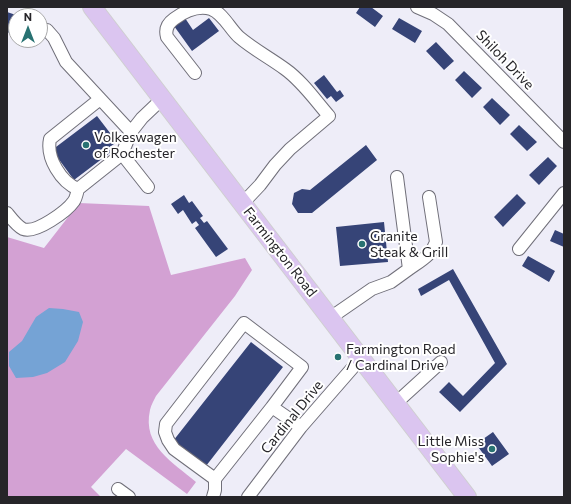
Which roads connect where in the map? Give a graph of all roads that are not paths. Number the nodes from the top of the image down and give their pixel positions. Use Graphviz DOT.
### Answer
graph roads {
  1 [pos="92,7"];
  2 [pos="417,7"];
  3 [pos="48,31"];
  4 [pos="195,73"];
  5 [pos="100,99"];
  6 [pos="162,99"];
  7 [pos="131,132"];
  8 [pos="564,142"];
  9 [pos="122,154"];
  10 [pos="397,177"];
  11 [pos="148,187"];
  12 [pos="78,189"];
  13 [pos="564,194"];
  14 [pos="429,197"];
  15 [pos="242,204"];
  16 [pos="7,213"];
  17 [pos="519,249"];
  18 [pos="409,270"];
  19 [pos="330,318"];
  20 [pos="362,357"];
  21 [pos="442,362"];
  22 [pos="396,403"];
  23 [pos="272,407"];
  24 [pos="302,427"];
  25 [pos="214,479"];
  26 [pos="118,489"];
  27 [pos="129,497"];
  28 [pos="213,497"];
  29 [pos="248,497"];
  30 [pos="467,497"];
  1 -- 6 [label="highway, Farmington Road"];
  2 -- 8 [label="street, Shiloh Drive"];
  3 -- 5 [label="street"];
  4 -- 15 [label="street"];
  5 -- 7 [label="street"];
  5 -- 12 [label="street"];
  6 -- 7 [label="street"];
  6 -- 15 [label="highway, Farmington Road"];
  7 -- 9 [label="street"];
  9 -- 11 [label="street"];
  9 -- 12 [label="street"];
  10 -- 18 [label="street"];
  12 -- 16 [label="street"];
  13 -- 17 [label="street"];
  14 -- 18 [label="street"];
  15 -- 19 [label="highway, Farmington Road"];
  18 -- 19 [label="street"];
  19 -- 20 [label="highway, Farmington Road"];
  20 -- 22 [label="highway, Farmington Road"];
  20 -- 24 [label="street, Cardinal Drive"];
  21 -- 22 [label="street"];
  22 -- 30 [label="highway, Farmington Road"];
  23 -- 24 [label="street"];
  23 -- 25 [label="street"];
  23 -- 25 [label="street"];
  24 -- 29 [label="street, Cardinal Drive"];
  25 -- 28 [label="street"];
  26 -- 27 [label="street"];
}
